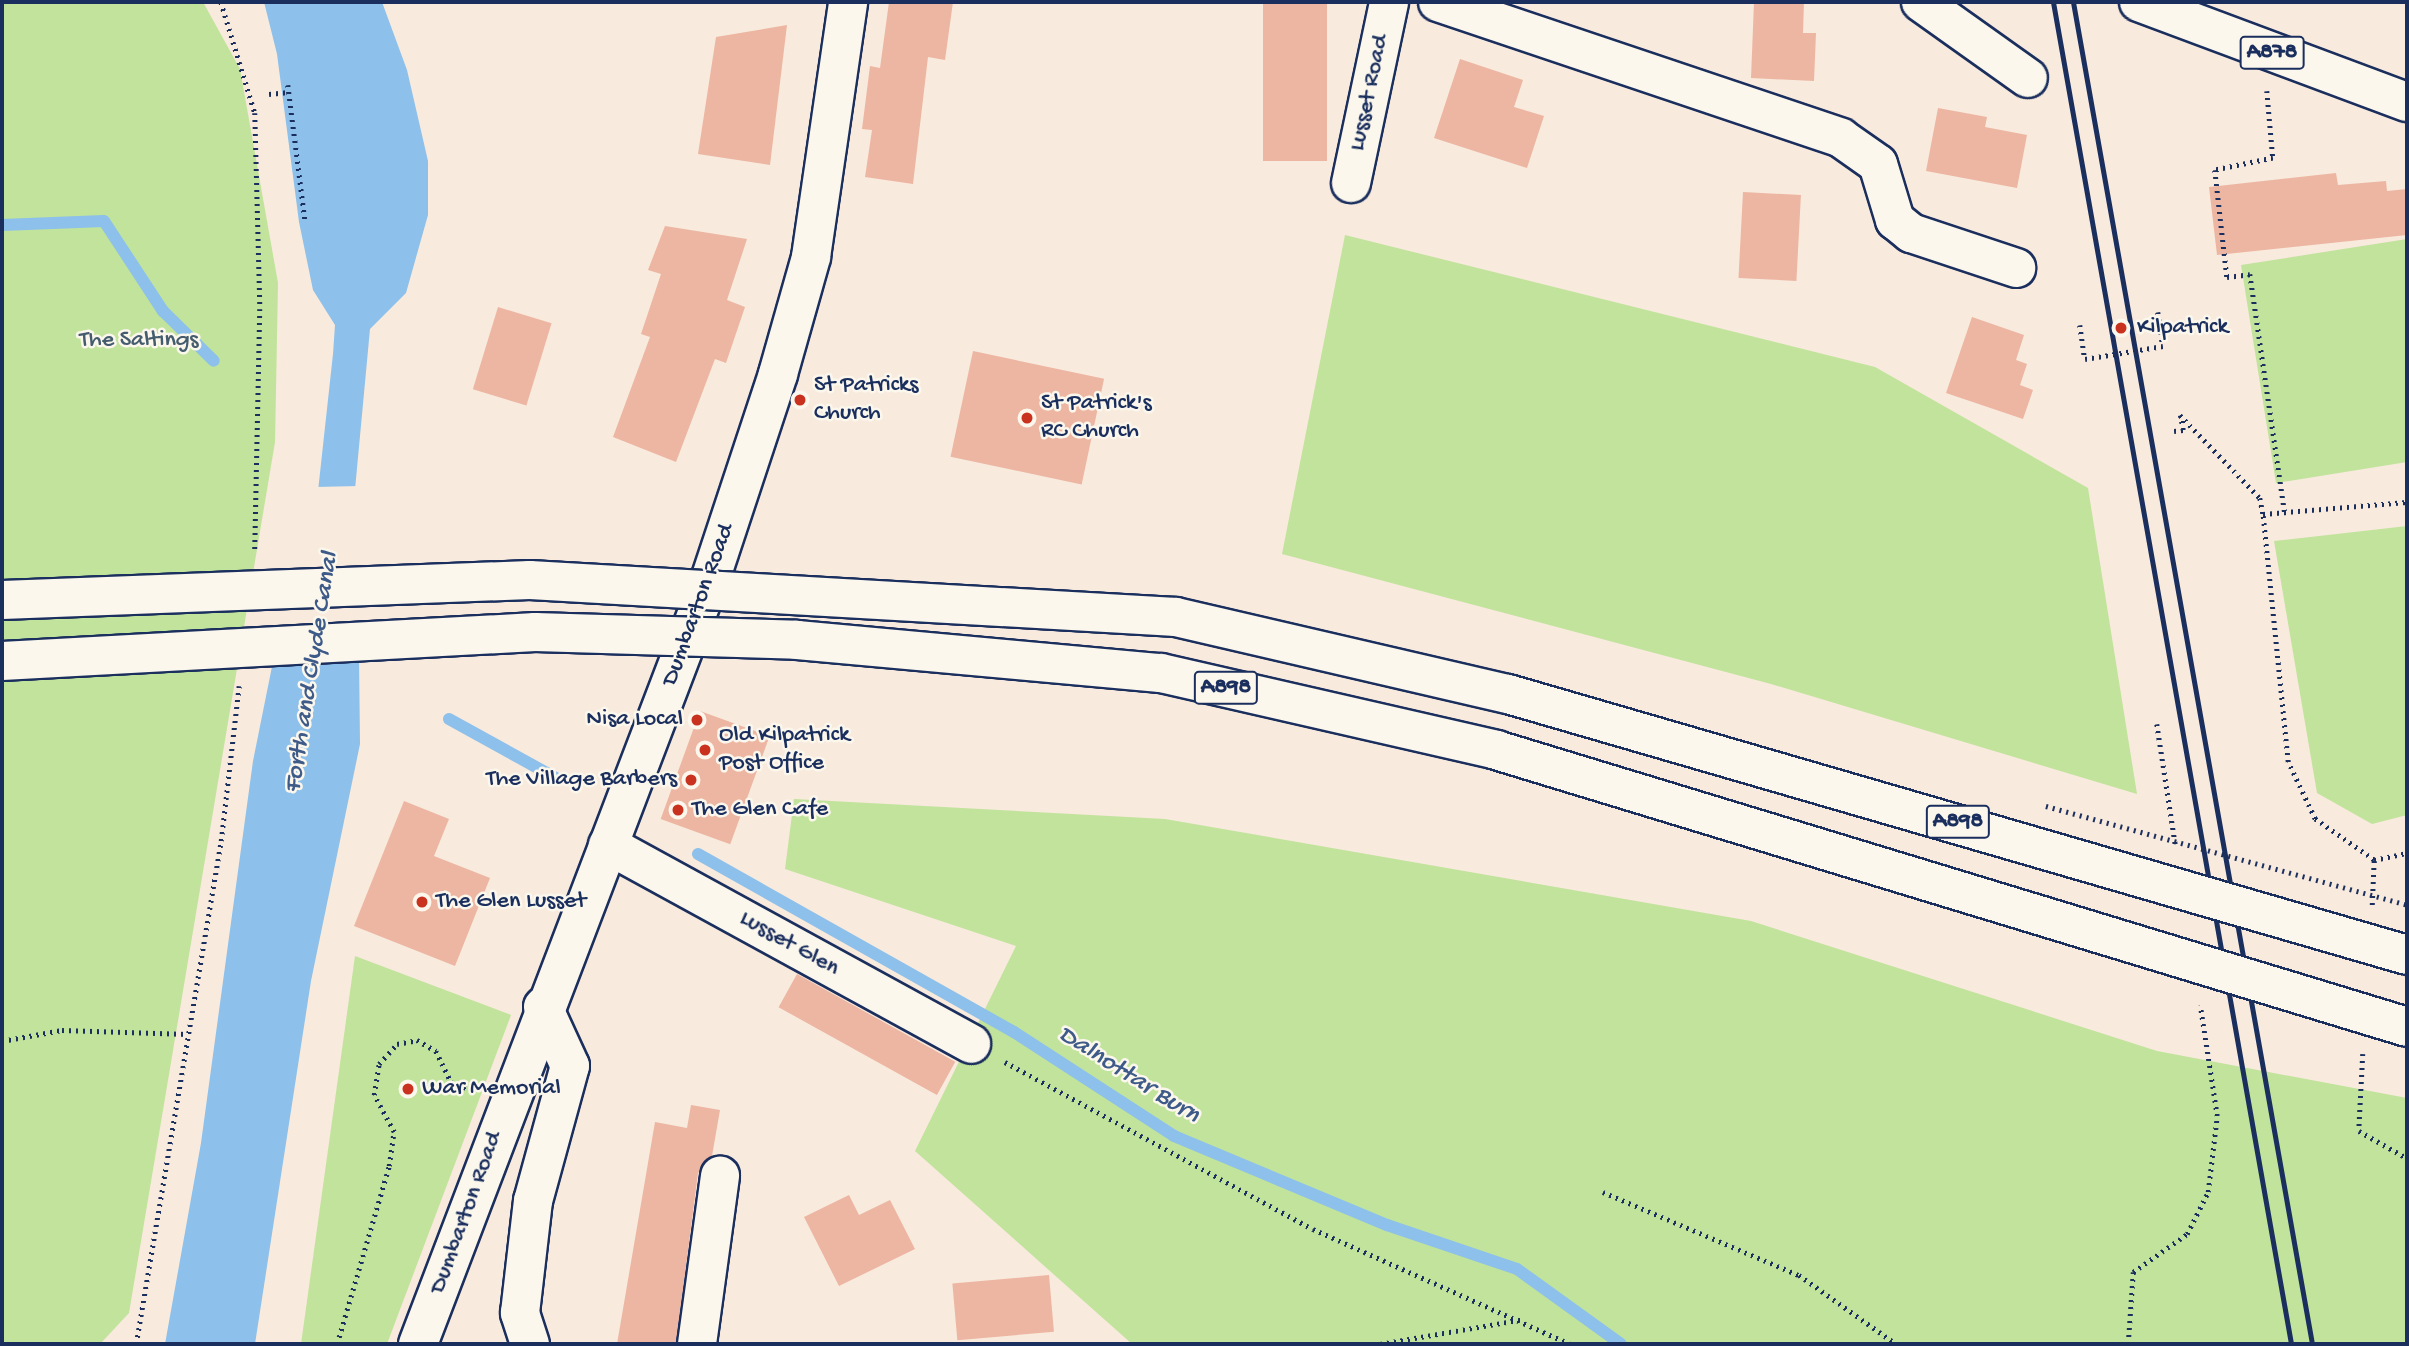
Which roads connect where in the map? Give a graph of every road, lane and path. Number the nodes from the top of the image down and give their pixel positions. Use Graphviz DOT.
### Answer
graph roads {
  1 [pos="848,2"];
  2 [pos="1389,2"];
  3 [pos="1438,2"];
  4 [pos="1921,2"];
  5 [pos="2139,2"];
  6 [pos="2028,78"];
  7 [pos="288,85"];
  8 [pos="2267,87"];
  9 [pos="289,92"];
  10 [pos="269,94"];
  11 [pos="2407,102"];
  12 [pos="1350,183"];
  13 [pos="305,220"];
  14 [pos="2016,268"];
  15 [pos="2158,312"];
  16 [pos="2080,325"];
  17 [pos="2174,431"];
  18 [pos="2407,502"];
  19 [pos="2285,513"];
  20 [pos="2263,514"];
  21 [pos="2,600"];
  22 [pos="2,661"];
  23 [pos="245,679"];
  24 [pos="231,680"];
  25 [pos="608,845"];
  26 [pos="2374,860"];
  27 [pos="2407,955"];
  28 [pos="2187,999"];
  29 [pos="543,1007"];
  30 [pos="2213,1007"];
  31 [pos="2407,1027"];
  32 [pos="188,1034"];
  33 [pos="2,1041"];
  34 [pos="971,1044"];
  35 [pos="2355,1049"];
  36 [pos="2368,1053"];
  37 [pos="508,1102"];
  38 [pos="2217,1116"];
  39 [pos="720,1176"];
  40 [pos="1603,1192"];
  41 [pos="1525,1319"];
  42 [pos="337,1344"];
  43 [pos="418,1344"];
  44 [pos="530,1344"];
  45 [pos="697,1344"];
  46 [pos="1380,1344"];
  47 [pos="1570,1344"];
  48 [pos="1896,1344"];
  49 [pos="2128,1344"];
  1 -- 25 [label="main road, Dumbarton Road"];
  2 -- 12 [label="main road, Lusset Road"];
  3 -- 14 [label="main road"];
  4 -- 6 [label="main road"];
  5 -- 11 [label="main road, A878"];
  7 -- 9 [label="path"];
  8 -- 19 [label="path"];
  9 -- 10 [label="path"];
  9 -- 13 [label="path"];
  15 -- 16 [label="path, bridge"];
  17 -- 20 [label="path"];
  18 -- 19 [label="path"];
  19 -- 20 [label="path"];
  20 -- 26 [label="path"];
  21 -- 27 [label="main road, A898, bridge"];
  22 -- 31 [label="main road, A898, bridge"];
  23 -- 24 [label="path"];
  25 -- 29 [label="main road, Dumbarton Road"];
  25 -- 34 [label="main road, Lusset Glen"];
  28 -- 30 [label="path"];
  29 -- 37 [label="main road, Dumbarton Road"];
  29 -- 44 [label="main road"];
  32 -- 33 [label="path"];
  34 -- 41 [label="path"];
  35 -- 36 [label="path"];
  37 -- 42 [label="path"];
  37 -- 43 [label="main road, Dumbarton Road"];
  38 -- 49 [label="path"];
  39 -- 45 [label="main road"];
  40 -- 48 [label="path"];
  41 -- 46 [label="path"];
  41 -- 47 [label="path"];
}
